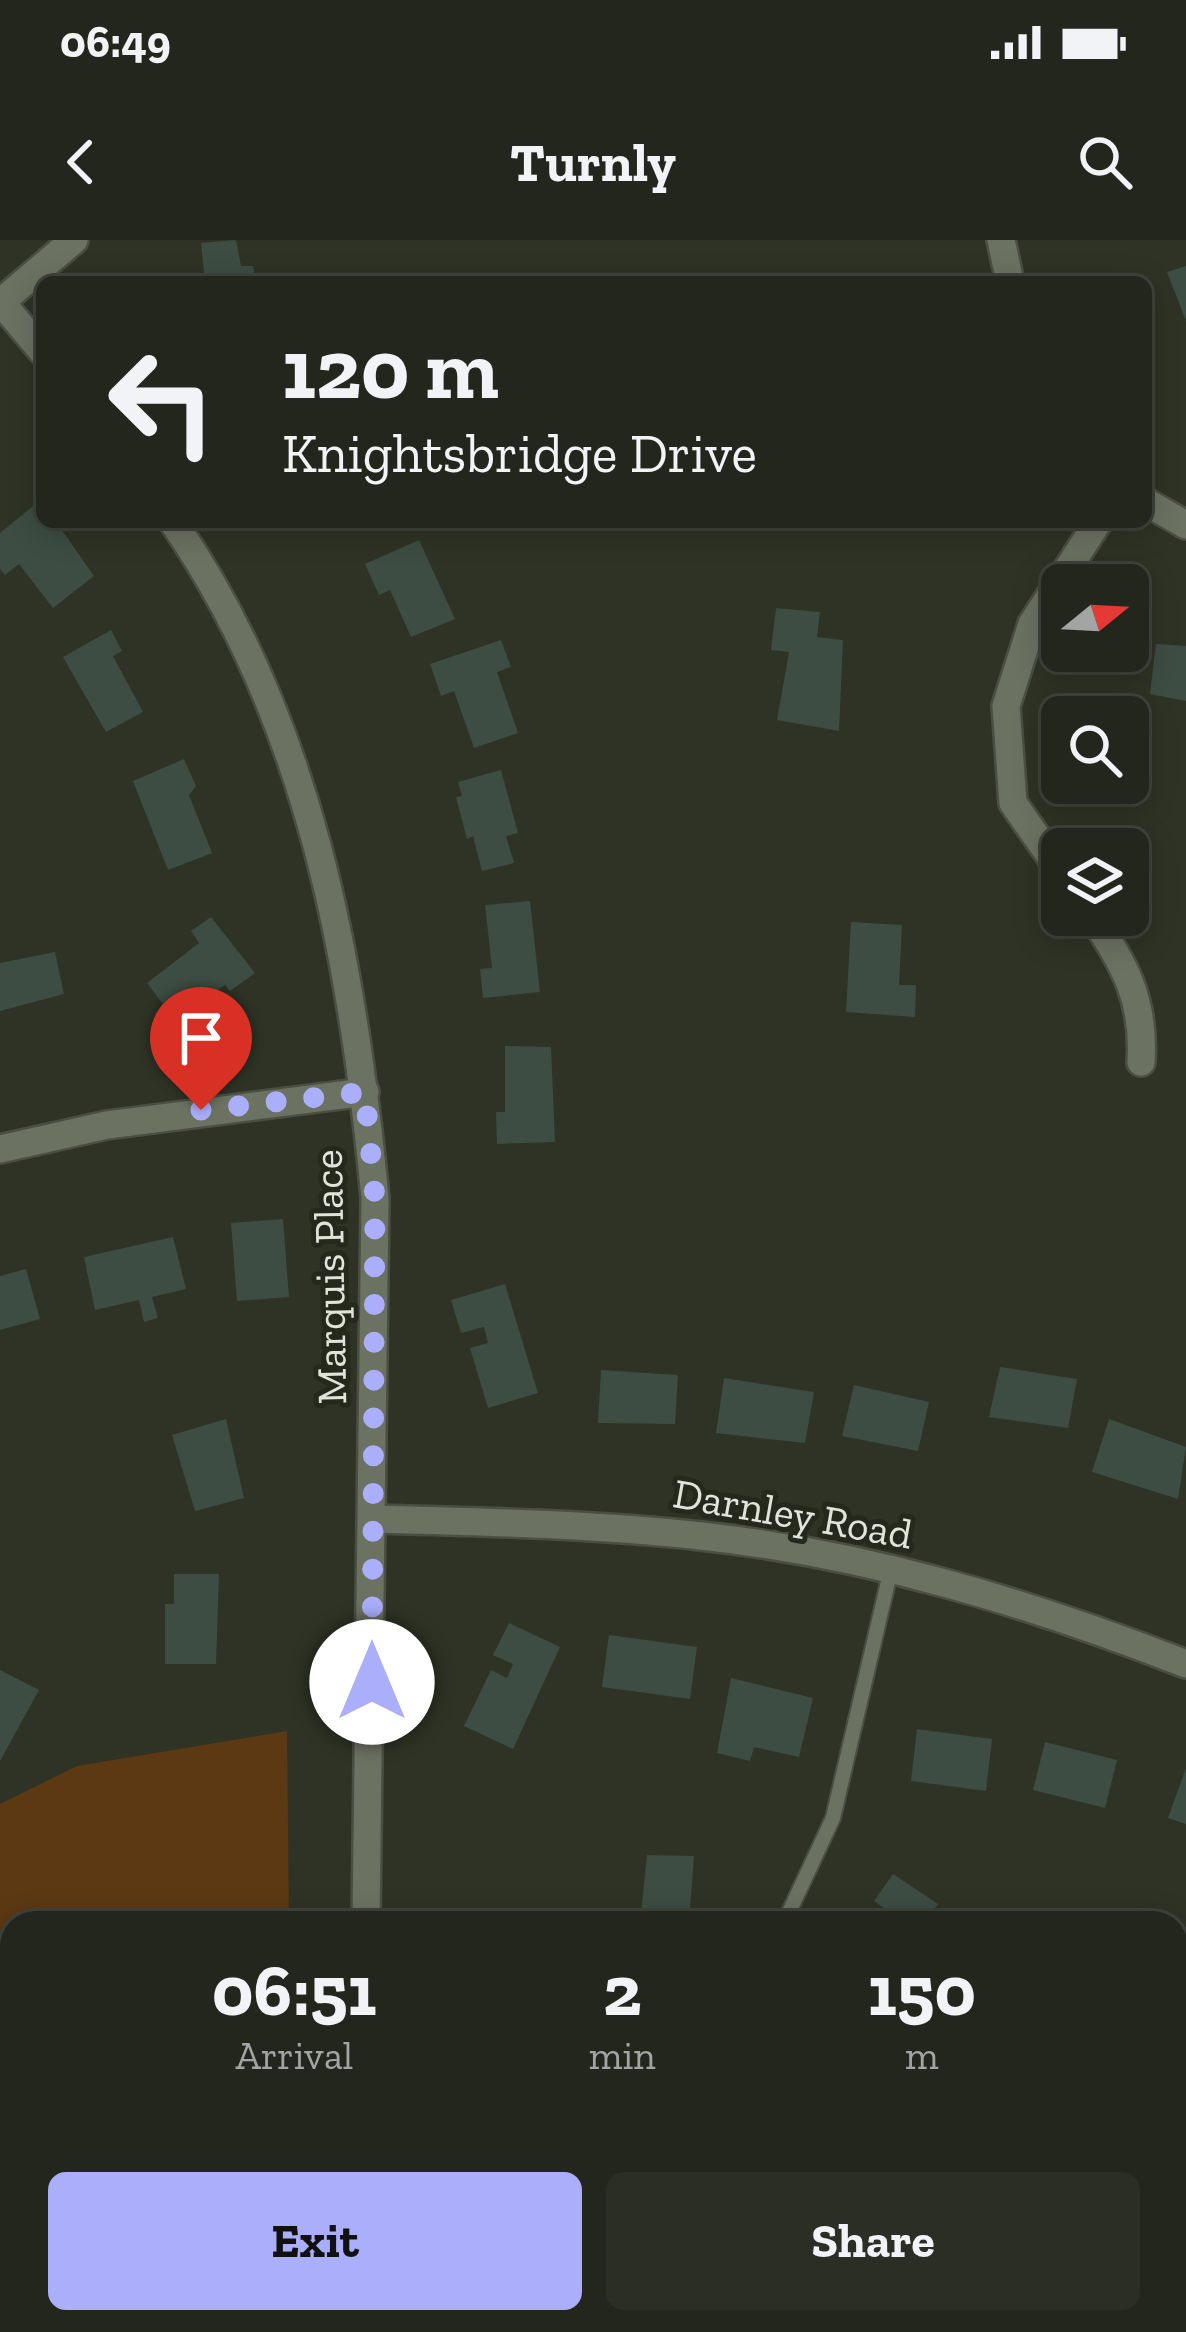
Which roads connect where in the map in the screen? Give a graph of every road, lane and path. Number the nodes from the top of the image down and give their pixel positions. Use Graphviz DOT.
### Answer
graph roads {
  1 [pos="74,240"];
  2 [pos="1001,240"];
  3 [pos="1009,276"];
  4 [pos="1,301"];
  5 [pos="36,344"];
  6 [pos="1152,505"];
  7 [pos="1186,525"];
  8 [pos="176,528"];
  9 [pos="1094,528"];
  10 [pos="1041,843"];
  11 [pos="1106,936"];
  12 [pos="1141,1062"];
  13 [pos="365,1092"];
  14 [pos="0,1149"];
  15 [pos="372,1519"];
  16 [pos="890,1569"];
  17 [pos="1186,1664"];
  18 [pos="366,1911"];
  19 [pos="790,1911"];
  1 -- 4 [label="street"];
  2 -- 3 [label="street"];
  4 -- 5 [label="street"];
  6 -- 7 [label="street"];
  8 -- 13 [label="street, Marquis Place"];
  9 -- 10 [label="street"];
  11 -- 12 [label="street"];
  13 -- 14 [label="street"];
  13 -- 15 [label="street, Marquis Place"];
  15 -- 16 [label="street, Darnley Road"];
  15 -- 18 [label="street, Marquis Place"];
  16 -- 17 [label="street, Darnley Road"];
  16 -- 19 [label="lane"];
}
